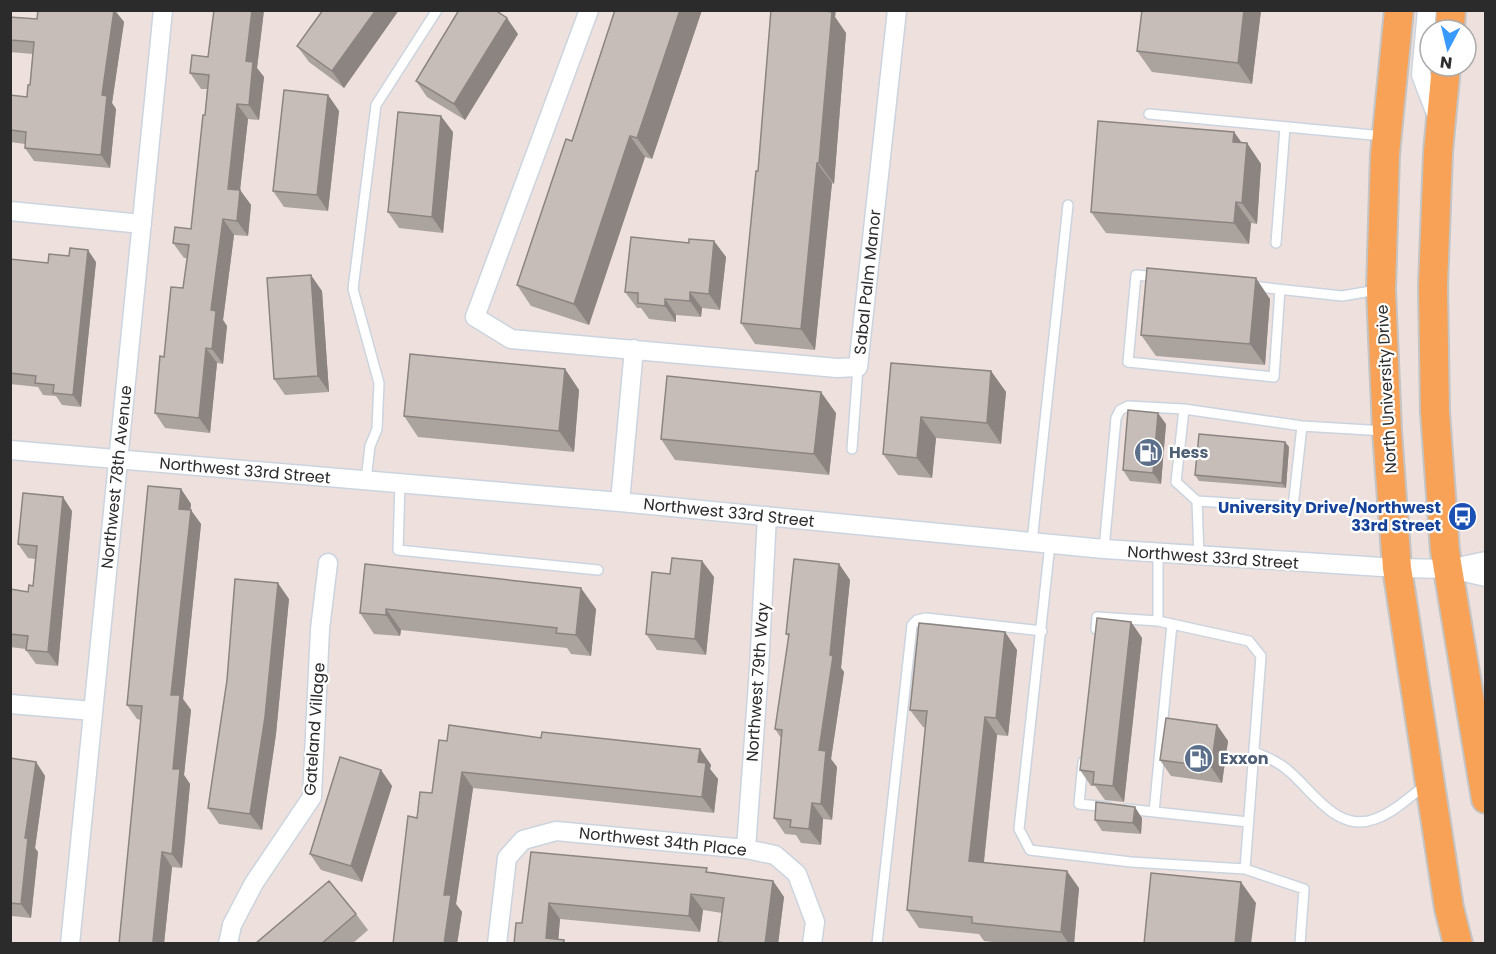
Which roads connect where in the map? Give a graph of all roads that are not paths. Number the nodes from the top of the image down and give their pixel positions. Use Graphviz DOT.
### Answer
graph roads {
  1 [pos="163,10"];
  2 [pos="437,10"];
  3 [pos="589,10"];
  4 [pos="897,10"];
  5 [pos="1399,10"];
  6 [pos="1427,10"];
  7 [pos="1445,78"];
  8 [pos="1149,114"];
  9 [pos="1441,126"];
  10 [pos="1285,127"];
  11 [pos="1387,136"];
  12 [pos="1068,205"];
  13 [pos="10,211"];
  14 [pos="142,224"];
  15 [pos="1276,243"];
  16 [pos="1169,278"];
  17 [pos="1236,285"];
  18 [pos="1280,289"];
  19 [pos="1381,290"];
  20 [pos="634,349"];
  21 [pos="858,367"];
  22 [pos="1184,409"];
  23 [pos="1302,426"];
  24 [pos="1387,431"];
  25 [pos="852,449"];
  26 [pos="10,450"];
  27 [pos="118,460"];
  28 [pos="366,480"];
  29 [pos="400,483"];
  30 [pos="1197,501"];
  31 [pos="620,502"];
  32 [pos="767,516"];
  33 [pos="1032,542"];
  34 [pos="1050,544"];
  35 [pos="1104,549"];
  36 [pos="1158,553"];
  37 [pos="1199,556"];
  38 [pos="1485,561"];
  39 [pos="328,563"];
  40 [pos="1397,568"];
  41 [pos="1448,568"];
  42 [pos="598,570"];
  43 [pos="1485,577"];
  44 [pos="1158,621"];
  45 [pos="1172,624"];
  46 [pos="1042,631"];
  47 [pos="1095,641"];
  48 [pos="10,704"];
  49 [pos="93,711"];
  50 [pos="1085,746"];
  51 [pos="1254,752"];
  52 [pos="1430,782"];
  53 [pos="1485,799"];
  54 [pos="1154,812"];
  55 [pos="1248,822"];
  56 [pos="746,849"];
  57 [pos="1245,869"];
  58 [pos="70,944"];
  59 [pos="228,944"];
  60 [pos="497,944"];
  61 [pos="812,944"];
  62 [pos="877,944"];
  63 [pos="1300,944"];
  64 [pos="1458,944"];
  1 -- 14 [label="street, Northwest 78th Avenue"];
  2 -- 28 [label="lane"];
  3 -- 20 [label="street, Sabal Palm Manor"];
  4 -- 21 [label="street, Sabal Palm Manor"];
  5 -- 11 [label="main road, North University Drive"];
  6 -- 9 [label="street"];
  7 -- 9 [label="main road"];
  8 -- 10 [label="lane"];
  9 -- 41 [label="main road"];
  10 -- 11 [label="lane"];
  10 -- 15 [label="lane"];
  11 -- 19 [label="main road, North University Drive"];
  12 -- 33 [label="lane"];
  13 -- 14 [label="street"];
  14 -- 27 [label="street, Northwest 78th Avenue"];
  16 -- 18 [label="lane"];
  17 -- 18 [label="lane"];
  18 -- 19 [label="lane"];
  19 -- 24 [label="main road, North University Drive"];
  20 -- 21 [label="street, Sabal Palm Manor"];
  20 -- 31 [label="street"];
  21 -- 25 [label="lane"];
  22 -- 23 [label="lane"];
  22 -- 30 [label="lane"];
  22 -- 35 [label="lane"];
  23 -- 24 [label="lane"];
  23 -- 30 [label="lane"];
  24 -- 40 [label="main road, North University Drive"];
  26 -- 27 [label="street, Northwest 33rd Street"];
  27 -- 28 [label="street, Northwest 33rd Street"];
  27 -- 49 [label="street, Northwest 78th Avenue"];
  28 -- 29 [label="street, Northwest 33rd Street"];
  29 -- 31 [label="street, Northwest 33rd Street"];
  29 -- 42 [label="lane"];
  30 -- 37 [label="lane"];
  31 -- 32 [label="street, Northwest 33rd Street"];
  32 -- 33 [label="street, Northwest 33rd Street"];
  32 -- 56 [label="street, Northwest 79th Way"];
  33 -- 34 [label="street, Northwest 33rd Street"];
  34 -- 35 [label="street, Northwest 33rd Street"];
  34 -- 46 [label="lane"];
  35 -- 36 [label="street, Northwest 33rd Street"];
  36 -- 37 [label="street, Northwest 33rd Street"];
  36 -- 44 [label="lane"];
  37 -- 40 [label="street, Northwest 33rd Street"];
  38 -- 41 [label="street"];
  39 -- 59 [label="street, Gateland Village"];
  40 -- 41 [label="street, Northwest 33rd Street"];
  40 -- 52 [label="main road, North University Drive"];
  41 -- 43 [label="street"];
  41 -- 53 [label="main road"];
  44 -- 45 [label="lane"];
  44 -- 47 [label="lane"];
  45 -- 51 [label="lane"];
  45 -- 54 [label="lane"];
  46 -- 57 [label="lane"];
  46 -- 62 [label="lane"];
  48 -- 49 [label="street"];
  49 -- 58 [label="street, Northwest 78th Avenue"];
  50 -- 54 [label="lane"];
  51 -- 52 [label="lane"];
  51 -- 55 [label="lane"];
  52 -- 64 [label="main road, North University Drive"];
  54 -- 55 [label="lane"];
  55 -- 57 [label="lane"];
  56 -- 60 [label="street, Northwest 34th Place"];
  56 -- 61 [label="street, Northwest 34th Place"];
  57 -- 63 [label="lane"];
}
